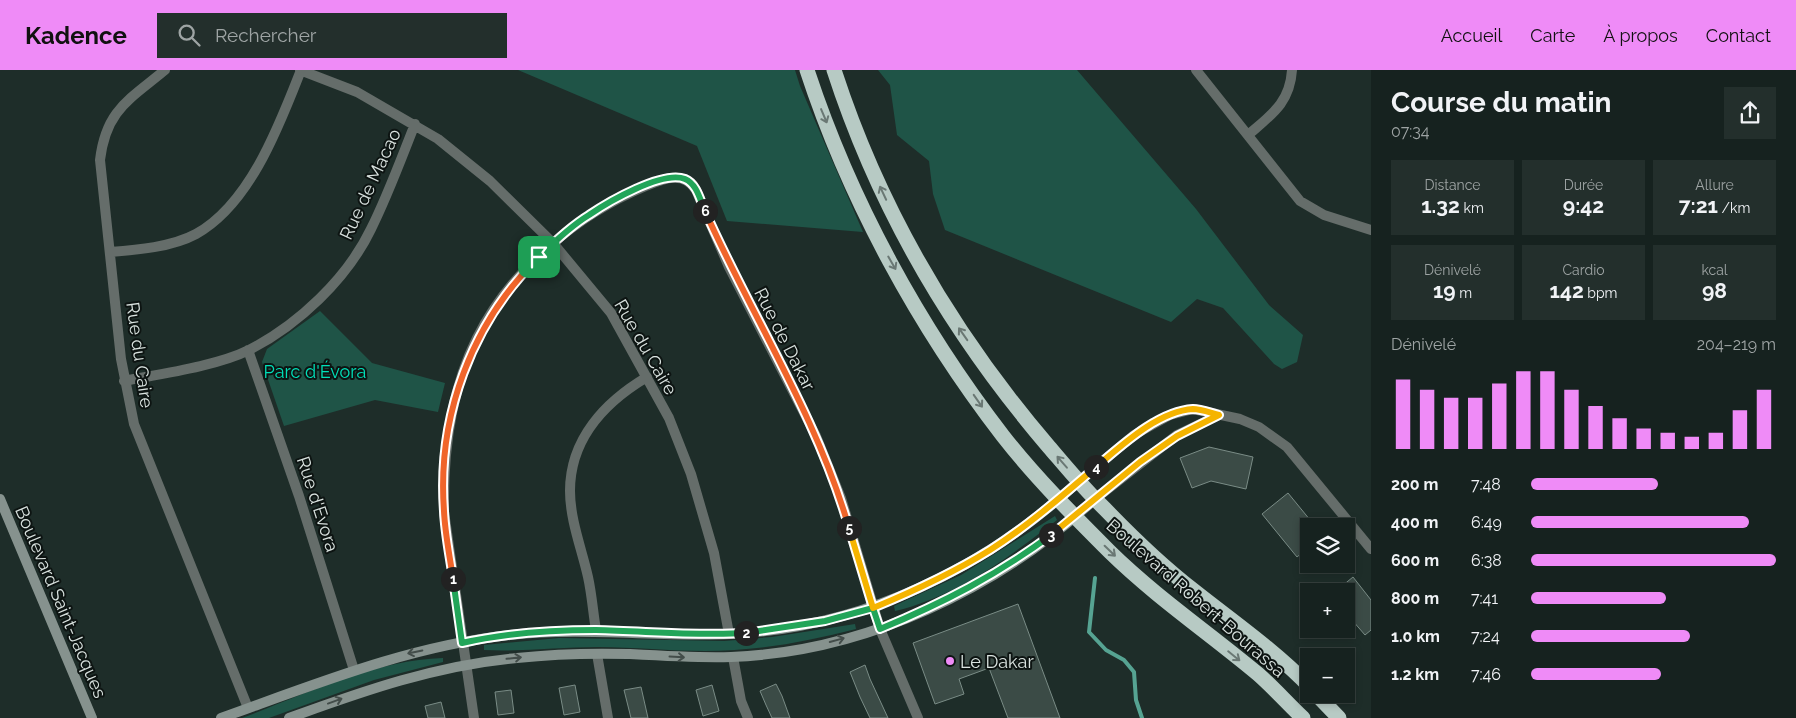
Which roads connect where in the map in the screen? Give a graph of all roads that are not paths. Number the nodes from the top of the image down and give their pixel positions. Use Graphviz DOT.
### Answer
graph roads {
  1 [pos="165,70"];
  2 [pos="300,70"];
  3 [pos="807,70"];
  4 [pos="834,70"];
  5 [pos="1196,70"];
  6 [pos="1292,70"];
  7 [pos="415,124"];
  8 [pos="1248,135"];
  9 [pos="1371,230"];
  10 [pos="553,244"];
  11 [pos="110,252"];
  12 [pos="248,350"];
  13 [pos="647,376"];
  14 [pos="124,381"];
  15 [pos="1219,415"];
  16 [pos="1079,481"];
  17 [pos="0,499"];
  18 [pos="1060,499"];
  19 [pos="1094,499"];
  20 [pos="1076,517"];
  21 [pos="1371,549"];
  22 [pos="873,608"];
  23 [pos="880,629"];
  24 [pos="596,630"];
  25 [pos="729,634"];
  26 [pos="462,643"];
  27 [pos="597,654"];
  28 [pos="733,657"];
  29 [pos="466,664"];
  30 [pos="354,670"];
  31 [pos="1300,678"];
  32 [pos="1325,703"];
  33 [pos="248,708"];
  34 [pos="92,718"];
  35 [pos="221,718"];
  36 [pos="289,718"];
  37 [pos="474,718"];
  38 [pos="608,718"];
  39 [pos="748,718"];
  40 [pos="918,718"];
  41 [pos="1303,718"];
  42 [pos="1340,718"];
  1 -- 11 [label="street, Rue du Caire"];
  2 -- 7 [label="street, Rue du Caire"];
  2 -- 11 [label="street"];
  3 -- 18 [label="highway, Boulevard Robert-Bourassa, one-way"];
  16 -- 4 [label="highway, Boulevard Robert-Bourassa, one-way"];
  5 -- 8 [label="street"];
  6 -- 8 [label="street"];
  7 -- 10 [label="street, Rue du Caire"];
  7 -- 12 [label="street, Rue de Macao"];
  8 -- 9 [label="street"];
  10 -- 13 [label="street, Rue du Caire"];
  10 -- 22 [label="street, Rue de Dakar"];
  10 -- 26 [label="street"];
  11 -- 14 [label="street, Rue du Caire"];
  12 -- 14 [label="street, Rue de Macao"];
  12 -- 30 [label="street, Rue d'Evora"];
  13 -- 24 [label="street"];
  13 -- 25 [label="street, Rue du Caire"];
  14 -- 33 [label="street, Rue du Caire"];
  15 -- 16 [label="street"];
  15 -- 19 [label="street"];
  15 -- 21 [label="street"];
  16 -- 18 [label="street"];
  16 -- 19 [label="highway, Boulevard Robert-Bourassa"];
  17 -- 34 [label="street, Boulevard Saint-Jacques"];
  18 -- 20 [label="highway, Boulevard Robert-Bourassa"];
  18 -- 22 [label="street"];
  19 -- 20 [label="street"];
  19 -- 31 [label="highway, Boulevard Robert-Bourassa"];
  20 -- 23 [label="street"];
  20 -- 41 [label="highway, Boulevard Robert-Bourassa, one-way"];
  22 -- 23 [label="street, Rue de Dakar"];
  22 -- 25 [label="street"];
  28 -- 23 [label="street, one-way"];
  23 -- 40 [label="street, Rue de Dakar"];
  24 -- 25 [label="street"];
  24 -- 26 [label="street"];
  26 -- 29 [label="street"];
  26 -- 30 [label="street, one-way"];
  27 -- 28 [label="street, one-way"];
  29 -- 27 [label="street, one-way"];
  27 -- 38 [label="street"];
  28 -- 39 [label="street"];
  36 -- 29 [label="street, one-way"];
  29 -- 37 [label="street"];
  30 -- 33 [label="street"];
  32 -- 42 [label="highway"];
  33 -- 35 [label="street"];
}
